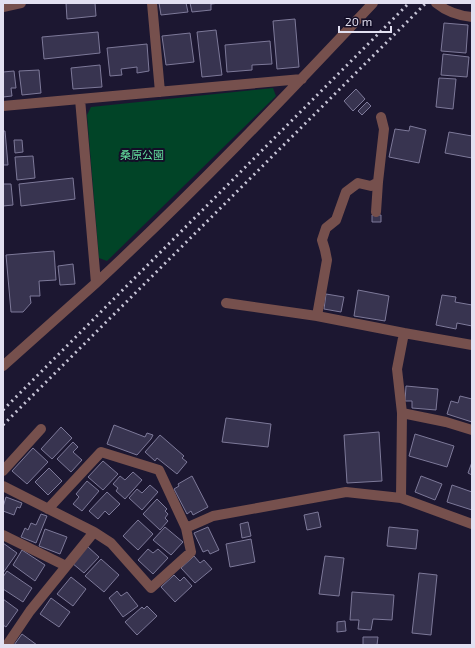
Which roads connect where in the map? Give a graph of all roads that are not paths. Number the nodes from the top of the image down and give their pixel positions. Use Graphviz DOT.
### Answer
graph roads {
  1 [pos="21,3"];
  2 [pos="152,3"];
  3 [pos="373,3"];
  4 [pos="436,3"];
  5 [pos="3,7"];
  6 [pos="472,17"];
  7 [pos="302,79"];
  8 [pos="160,92"];
  9 [pos="80,99"];
  10 [pos="3,106"];
  11 [pos="381,117"];
  12 [pos="378,182"];
  13 [pos="376,212"];
  14 [pos="96,283"];
  15 [pos="226,303"];
  16 [pos="317,316"];
  17 [pos="404,333"];
  18 [pos="472,345"];
  19 [pos="3,366"];
  20 [pos="402,413"];
  21 [pos="41,429"];
  22 [pos="472,430"];
  23 [pos="3,471"];
  24 [pos="3,486"];
  25 [pos="401,498"];
  26 [pos="48,509"];
  27 [pos="472,524"];
  28 [pos="186,528"];
  29 [pos="94,532"];
  30 [pos="3,535"];
  31 [pos="66,566"];
  32 [pos="7,645"];
  1 -- 5 [label="street"];
  2 -- 8 [label="street"];
  3 -- 7 [label="street"];
  4 -- 6 [label="street"];
  7 -- 8 [label="street"];
  7 -- 14 [label="street"];
  8 -- 9 [label="street"];
  9 -- 10 [label="street"];
  9 -- 14 [label="street"];
  11 -- 12 [label="street"];
  12 -- 13 [label="street"];
  12 -- 16 [label="street"];
  14 -- 19 [label="street"];
  15 -- 16 [label="street"];
  16 -- 17 [label="street"];
  17 -- 18 [label="street"];
  17 -- 20 [label="street"];
  20 -- 22 [label="street"];
  20 -- 25 [label="street"];
  21 -- 23 [label="street"];
  24 -- 26 [label="street"];
  25 -- 27 [label="street"];
  25 -- 28 [label="street"];
  26 -- 28 [label="street"];
  26 -- 29 [label="street"];
  28 -- 29 [label="street"];
  29 -- 31 [label="street"];
  30 -- 31 [label="street"];
  31 -- 32 [label="street"];
}
